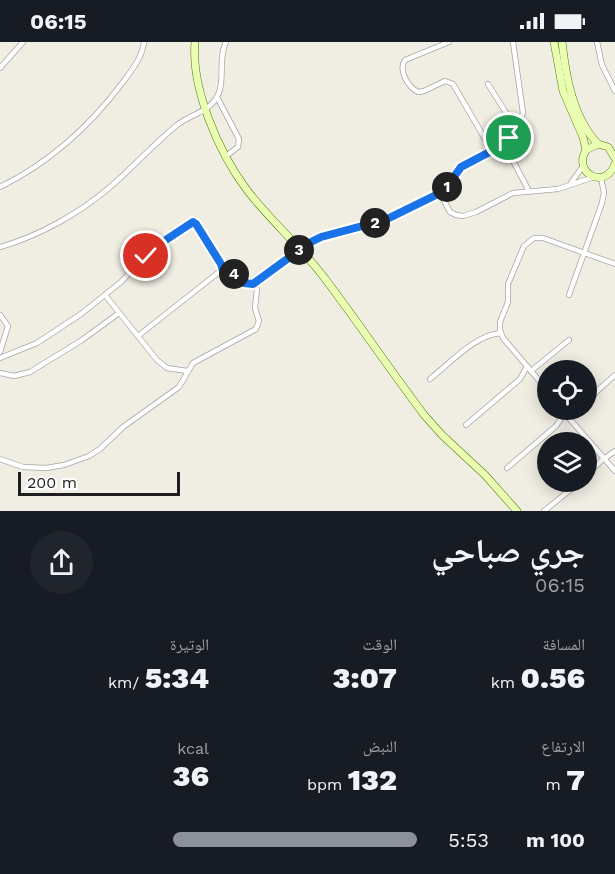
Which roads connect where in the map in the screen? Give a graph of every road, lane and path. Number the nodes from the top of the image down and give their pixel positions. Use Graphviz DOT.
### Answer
graph roads {
  1 [pos="23,42"];
  2 [pos="144,42"];
  3 [pos="195,42"];
  4 [pos="226,42"];
  5 [pos="449,42"];
  6 [pos="513,42"];
  7 [pos="554,42"];
  8 [pos="562,42"];
  9 [pos="597,42"];
  10 [pos="0,68"];
  11 [pos="613,83"];
  12 [pos="488,84"];
  13 [pos="615,91"];
  14 [pos="217,97"];
  15 [pos="206,108"];
  16 [pos="516,129"];
  17 [pos="504,144"];
  18 [pos="598,144"];
  19 [pos="586,150"];
  20 [pos="492,151"];
  21 [pos="226,156"];
  22 [pos="615,157"];
  23 [pos="615,164"];
  24 [pos="583,166"];
  25 [pos="613,172"];
  26 [pos="598,177"];
  27 [pos="569,185"];
  28 [pos="0,187"];
  29 [pos="530,191"];
  30 [pos="440,193"];
  31 [pos="0,247"];
  32 [pos="300,249"];
  33 [pos="584,253"];
  34 [pos="615,264"];
  35 [pos="223,271"];
  36 [pos="253,284"];
  37 [pos="105,295"];
  38 [pos="569,295"];
  39 [pos="119,313"];
  40 [pos="0,315"];
  41 [pos="501,333"];
  42 [pos="138,336"];
  43 [pos="568,340"];
  44 [pos="0,352"];
  45 [pos="0,358"];
  46 [pos="529,369"];
  47 [pos="186,372"];
  48 [pos="0,373"];
  49 [pos="615,375"];
  50 [pos="537,378"];
  51 [pos="430,379"];
  52 [pos="597,391"];
  53 [pos="559,420"];
  54 [pos="571,420"];
  55 [pos="466,426"];
  56 [pos="615,451"];
  57 [pos="0,459"];
  58 [pos="604,459"];
  59 [pos="597,466"];
  60 [pos="507,468"];
  61 [pos="615,471"];
  62 [pos="568,492"];
  63 [pos="517,511"];
  64 [pos="544,511"];
  1 -- 10 [label="street"];
  2 -- 28 [label="street"];
  3 -- 15 [label="street"];
  4 -- 14 [label="street"];
  5 -- 20 [label="street"];
  6 -- 16 [label="street"];
  7 -- 19 [label="street"];
  8 -- 18 [label="street"];
  9 -- 11 [label="street"];
  11 -- 13 [label="street"];
  12 -- 16 [label="street"];
  14 -- 15 [label="street"];
  14 -- 21 [label="street"];
  15 -- 21 [label="street"];
  15 -- 31 [label="street"];
  16 -- 17 [label="street"];
  17 -- 20 [label="street"];
  17 -- 29 [label="street"];
  18 -- 19 [label="street"];
  18 -- 22 [label="street"];
  19 -- 24 [label="street"];
  20 -- 30 [label="street"];
  21 -- 32 [label="street"];
  23 -- 25 [label="street"];
  24 -- 26 [label="street"];
  24 -- 27 [label="street"];
  25 -- 26 [label="street"];
  26 -- 27 [label="street"];
  26 -- 33 [label="street"];
  27 -- 29 [label="street"];
  29 -- 30 [label="street"];
  30 -- 32 [label="street"];
  32 -- 36 [label="street"];
  32 -- 63 [label="street"];
  33 -- 34 [label="street"];
  33 -- 38 [label="street"];
  33 -- 41 [label="street"];
  35 -- 36 [label="street"];
  35 -- 37 [label="street"];
  35 -- 42 [label="street"];
  36 -- 47 [label="street"];
  37 -- 39 [label="street"];
  37 -- 45 [label="street"];
  39 -- 42 [label="street"];
  39 -- 48 [label="street"];
  40 -- 44 [label="street"];
  41 -- 46 [label="street"];
  41 -- 51 [label="street"];
  42 -- 47 [label="street"];
  43 -- 46 [label="street"];
  46 -- 50 [label="street"];
  46 -- 55 [label="street"];
  47 -- 57 [label="street"];
  49 -- 52 [label="street"];
  53 -- 60 [label="street"];
  54 -- 58 [label="street"];
  56 -- 58 [label="street"];
  58 -- 59 [label="street"];
  58 -- 61 [label="street"];
  62 -- 64 [label="street"];
}
